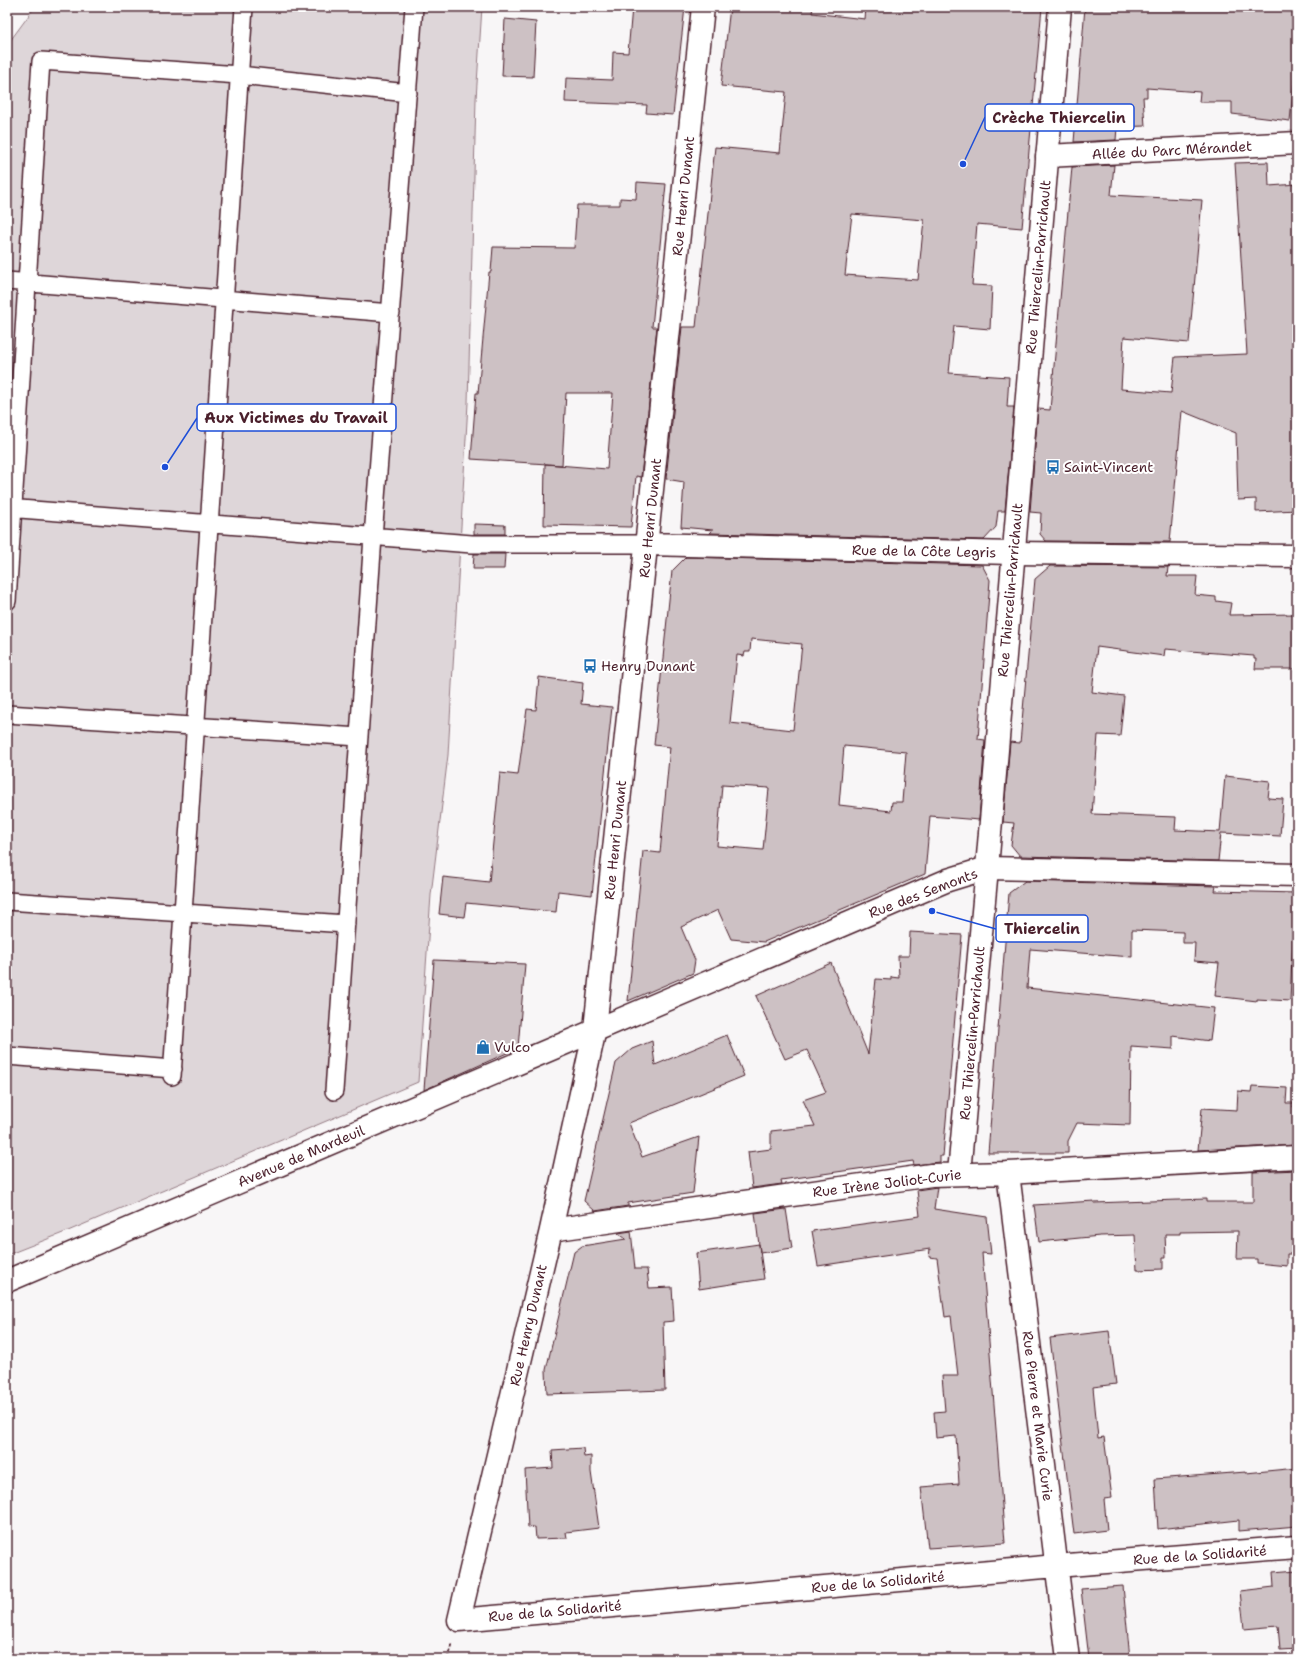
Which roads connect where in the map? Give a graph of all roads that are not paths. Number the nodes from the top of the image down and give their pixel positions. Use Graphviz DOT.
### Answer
graph roads {
  1 [pos="244,7"];
  2 [pos="414,7"];
  3 [pos="703,7"];
  4 [pos="1060,7"];
  5 [pos="239,75"];
  6 [pos="408,93"];
  7 [pos="1297,143"];
  8 [pos="1048,156"];
  9 [pos="7,281"];
  10 [pos="27,283"];
  11 [pos="224,300"];
  12 [pos="391,313"];
  13 [pos="10,509"];
  14 [pos="209,524"];
  15 [pos="373,537"];
  16 [pos="647,544"];
  17 [pos="1013,553"];
  18 [pos="1297,556"];
  19 [pos="7,601"];
  20 [pos="7,714"];
  21 [pos="196,727"];
  22 [pos="359,737"];
  23 [pos="987,868"];
  24 [pos="1297,875"];
  25 [pos="7,901"];
  26 [pos="183,913"];
  27 [pos="346,924"];
  28 [pos="595,1029"];
  29 [pos="7,1056"];
  30 [pos="334,1091"];
  31 [pos="1297,1157"];
  32 [pos="959,1173"];
  33 [pos="1008,1173"];
  34 [pos="551,1230"];
  35 [pos="7,1281"];
  36 [pos="1297,1548"];
  37 [pos="1056,1566"];
  38 [pos="458,1620"];
  39 [pos="1068,1659"];
  1 -- 5 [label="lane"];
  2 -- 6 [label="lane"];
  3 -- 16 [label="street, Rue Henri Dunant"];
  4 -- 8 [label="street, Rue Thiercelin-Parrichault"];
  5 -- 6 [label="lane"];
  5 -- 10 [label="lane"];
  5 -- 11 [label="lane"];
  6 -- 12 [label="lane"];
  7 -- 8 [label="street, Allée du Parc Mérandet"];
  8 -- 17 [label="street, Rue Thiercelin-Parrichault"];
  9 -- 10 [label="lane"];
  10 -- 11 [label="lane"];
  10 -- 13 [label="lane"];
  11 -- 12 [label="lane"];
  11 -- 14 [label="lane"];
  12 -- 15 [label="lane"];
  13 -- 14 [label="lane"];
  13 -- 19 [label="lane"];
  14 -- 15 [label="lane"];
  14 -- 21 [label="lane"];
  15 -- 16 [label="lane"];
  15 -- 22 [label="lane"];
  16 -- 17 [label="street, Rue de la Côte Legris"];
  16 -- 28 [label="street, Rue Henri Dunant"];
  17 -- 18 [label="street, Rue de la Côte Legris"];
  17 -- 23 [label="street, Rue Thiercelin-Parrichault"];
  20 -- 21 [label="lane"];
  21 -- 22 [label="lane"];
  21 -- 26 [label="lane"];
  22 -- 27 [label="lane"];
  23 -- 24 [label="street, Rue des Semonts"];
  23 -- 28 [label="street, Rue des Semonts"];
  23 -- 32 [label="street, Rue Thiercelin-Parrichault"];
  25 -- 26 [label="lane"];
  26 -- 27 [label="lane"];
  26 -- 29 [label="lane"];
  27 -- 30 [label="lane"];
  28 -- 34 [label="street, Rue Henry Dunant"];
  28 -- 35 [label="street, Avenue de Mardeuil"];
  31 -- 33 [label="street, Rue Irène Joliot-Curie"];
  32 -- 33 [label="street, Rue Irène Joliot-Curie"];
  32 -- 34 [label="street, Rue Irène Joliot-Curie"];
  33 -- 37 [label="street, Rue Pierre et Marie Curie"];
  34 -- 38 [label="street, Rue Henry Dunant"];
  36 -- 37 [label="street, Rue de la Solidarité"];
  37 -- 38 [label="street, Rue de la Solidarité"];
  37 -- 39 [label="street, Rue Pierre et Marie Curie"];
}
